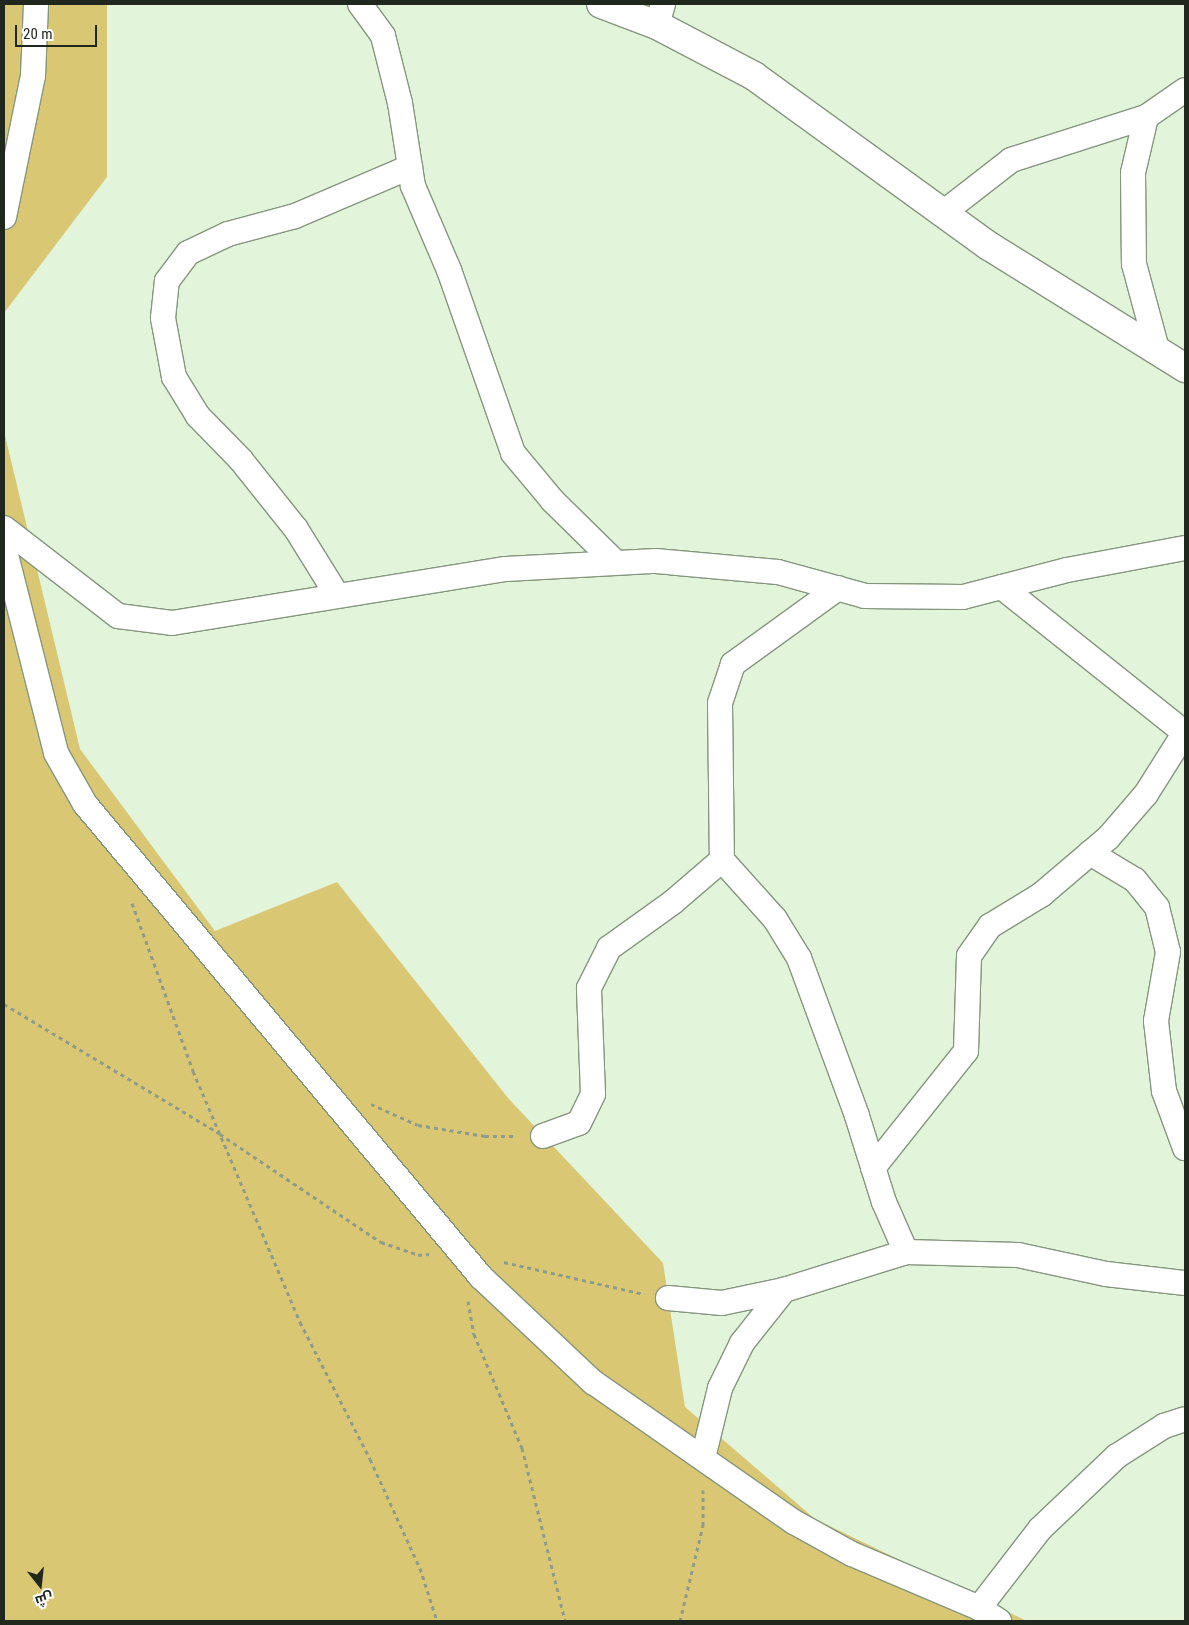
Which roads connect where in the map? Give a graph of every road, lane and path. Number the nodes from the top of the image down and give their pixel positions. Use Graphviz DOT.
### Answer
graph roads {
  1 [pos="36,4"];
  2 [pos="360,4"];
  3 [pos="601,4"];
  4 [pos="660,14"];
  5 [pos="1185,90"];
  6 [pos="1146,117"];
  7 [pos="410,168"];
  8 [pos="943,213"];
  9 [pos="4,217"];
  10 [pos="1158,353"];
  11 [pos="1185,368"];
  12 [pos="4,528"];
  13 [pos="4,547"];
  14 [pos="1185,548"];
  15 [pos="616,563"];
  16 [pos="1002,587"];
  17 [pos="838,588"];
  18 [pos="337,596"];
  19 [pos="1185,733"];
  20 [pos="1090,853"];
  21 [pos="722,860"];
  22 [pos="131,901"];
  23 [pos="4,1004"];
  24 [pos="366,1102"];
  25 [pos="220,1134"];
  26 [pos="543,1136"];
  27 [pos="1185,1148"];
  28 [pos="873,1168"];
  29 [pos="459,1251"];
  30 [pos="906,1252"];
  31 [pos="1185,1283"];
  32 [pos="784,1290"];
  33 [pos="467,1297"];
  34 [pos="668,1298"];
  35 [pos="1185,1419"];
  36 [pos="703,1458"];
  37 [pos="978,1608"];
  38 [pos="437,1621"];
  39 [pos="565,1621"];
  40 [pos="680,1621"];
  41 [pos="999,1621"];
  1 -- 9 [label="street"];
  2 -- 7 [label="street"];
  3 -- 4 [label="street"];
  4 -- 8 [label="street"];
  5 -- 6 [label="street"];
  6 -- 8 [label="street"];
  6 -- 10 [label="street"];
  7 -- 15 [label="street"];
  7 -- 18 [label="street"];
  8 -- 10 [label="street"];
  10 -- 11 [label="street"];
  12 -- 18 [label="street"];
  13 -- 29 [label="street"];
  14 -- 16 [label="street"];
  15 -- 17 [label="street"];
  15 -- 18 [label="street"];
  16 -- 17 [label="street"];
  16 -- 19 [label="street"];
  17 -- 21 [label="street"];
  19 -- 20 [label="street"];
  20 -- 27 [label="street"];
  20 -- 28 [label="street"];
  21 -- 26 [label="street"];
  21 -- 28 [label="street"];
  22 -- 25 [label="path"];
  23 -- 25 [label="path"];
  24 -- 26 [label="path"];
  25 -- 29 [label="path"];
  25 -- 38 [label="path"];
  28 -- 30 [label="street"];
  29 -- 34 [label="path"];
  29 -- 36 [label="street"];
  30 -- 31 [label="street"];
  30 -- 32 [label="street"];
  32 -- 34 [label="street"];
  32 -- 36 [label="street"];
  33 -- 39 [label="path"];
  35 -- 37 [label="street"];
  36 -- 37 [label="street"];
  36 -- 40 [label="path"];
  37 -- 41 [label="street"];
}
